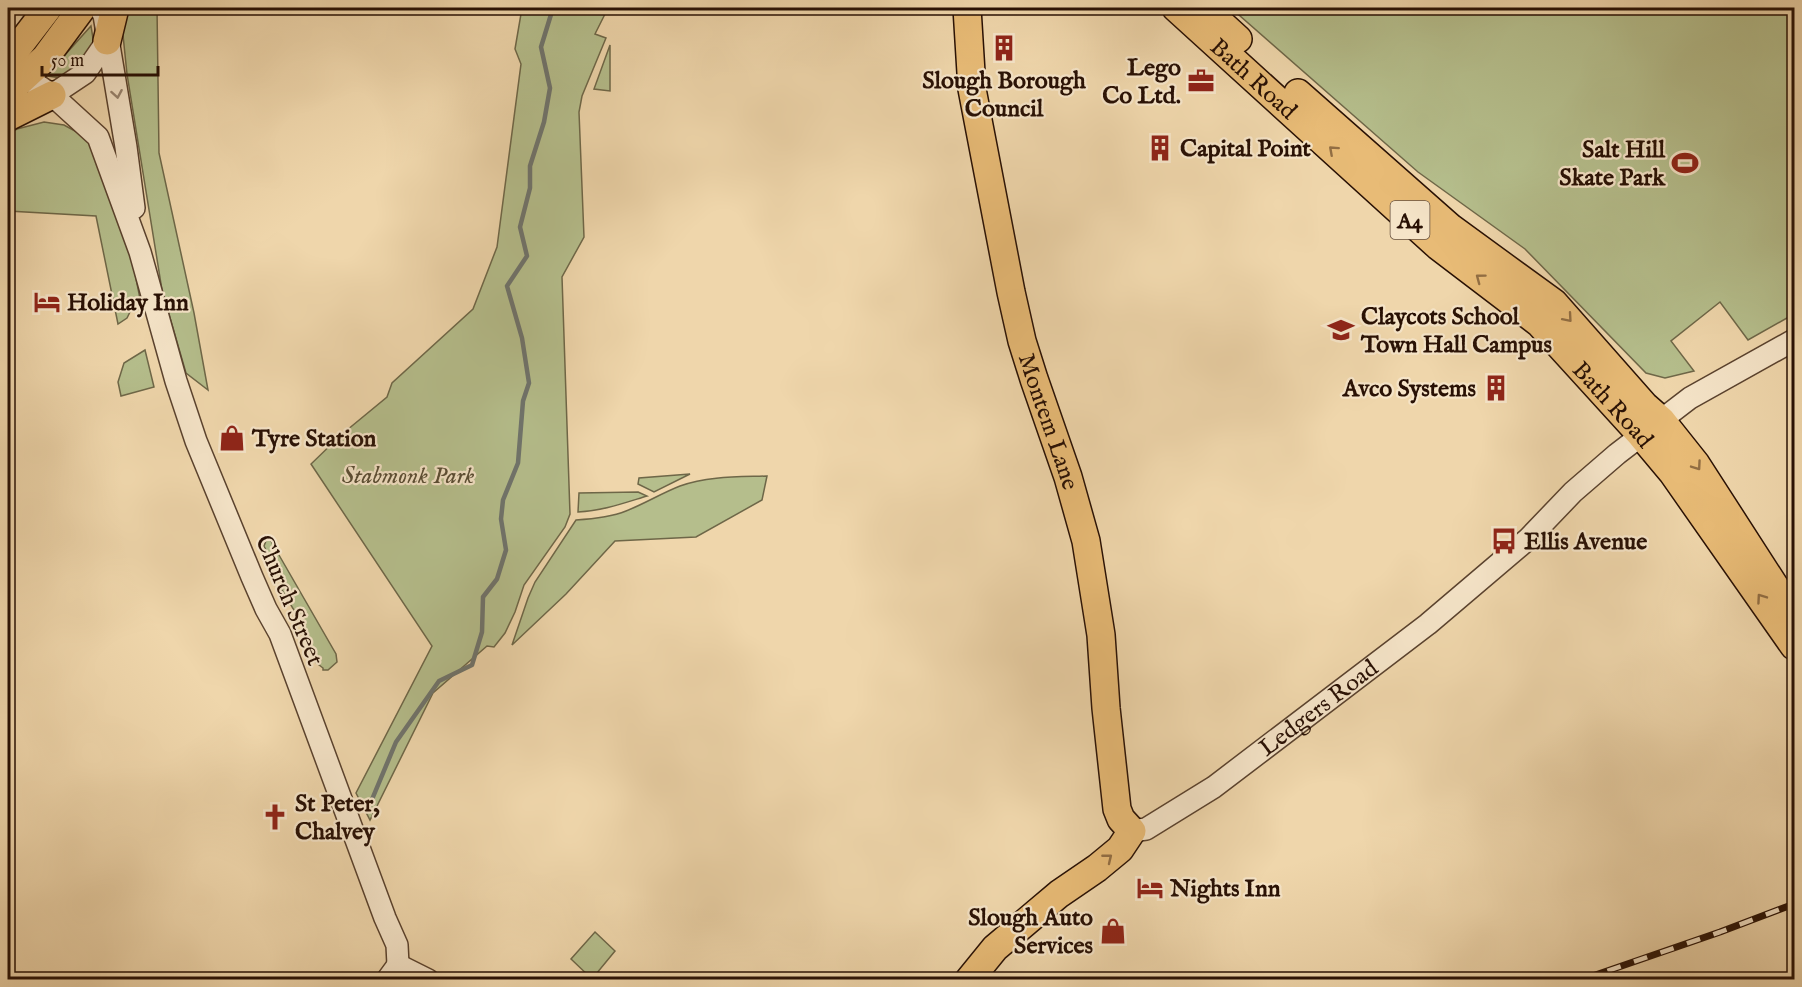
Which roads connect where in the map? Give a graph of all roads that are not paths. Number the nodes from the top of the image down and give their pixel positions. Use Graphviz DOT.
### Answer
graph roads {
  1 [pos="48,8"];
  2 [pos="82,8"];
  3 [pos="100,8"];
  4 [pos="115,8"];
  5 [pos="967,8"];
  6 [pos="1176,8"];
  7 [pos="1204,8"];
  8 [pos="107,41"];
  9 [pos="11,68"];
  10 [pos="52,95"];
  11 [pos="8,117"];
  12 [pos="140,252"];
  13 [pos="1794,340"];
  14 [pos="1651,428"];
  15 [pos="1794,616"];
  16 [pos="1794,646"];
  17 [pos="1132,831"];
  18 [pos="392,972"];
  19 [pos="428,980"];
  20 [pos="969,980"];
  1 -- 9 [label="main road"];
  2 -- 9 [label="main road"];
  3 -- 8 [label="street, Church Street"];
  4 -- 8 [label="main road"];
  5 -- 17 [label="main road, Montem Lane"];
  14 -- 6 [label="main road, Bath Road / A4, one-way"];
  7 -- 14 [label="main road, Bath Road / A4, one-way"];
  8 -- 10 [label="street"];
  8 -- 12 [label="street, Church Street, one-way"];
  9 -- 10 [label="street, Church Street"];
  10 -- 11 [label="main road"];
  10 -- 12 [label="street, Church Street"];
  12 -- 18 [label="street, Church Street"];
  13 -- 14 [label="street, Ledgers Road"];
  14 -- 15 [label="main road, Bath Road / A4, one-way"];
  16 -- 14 [label="main road, Bath Road / A4, one-way"];
  14 -- 17 [label="street, Ledgers Road"];
  20 -- 17 [label="main road, one-way"];
  18 -- 19 [label="street"];
}
